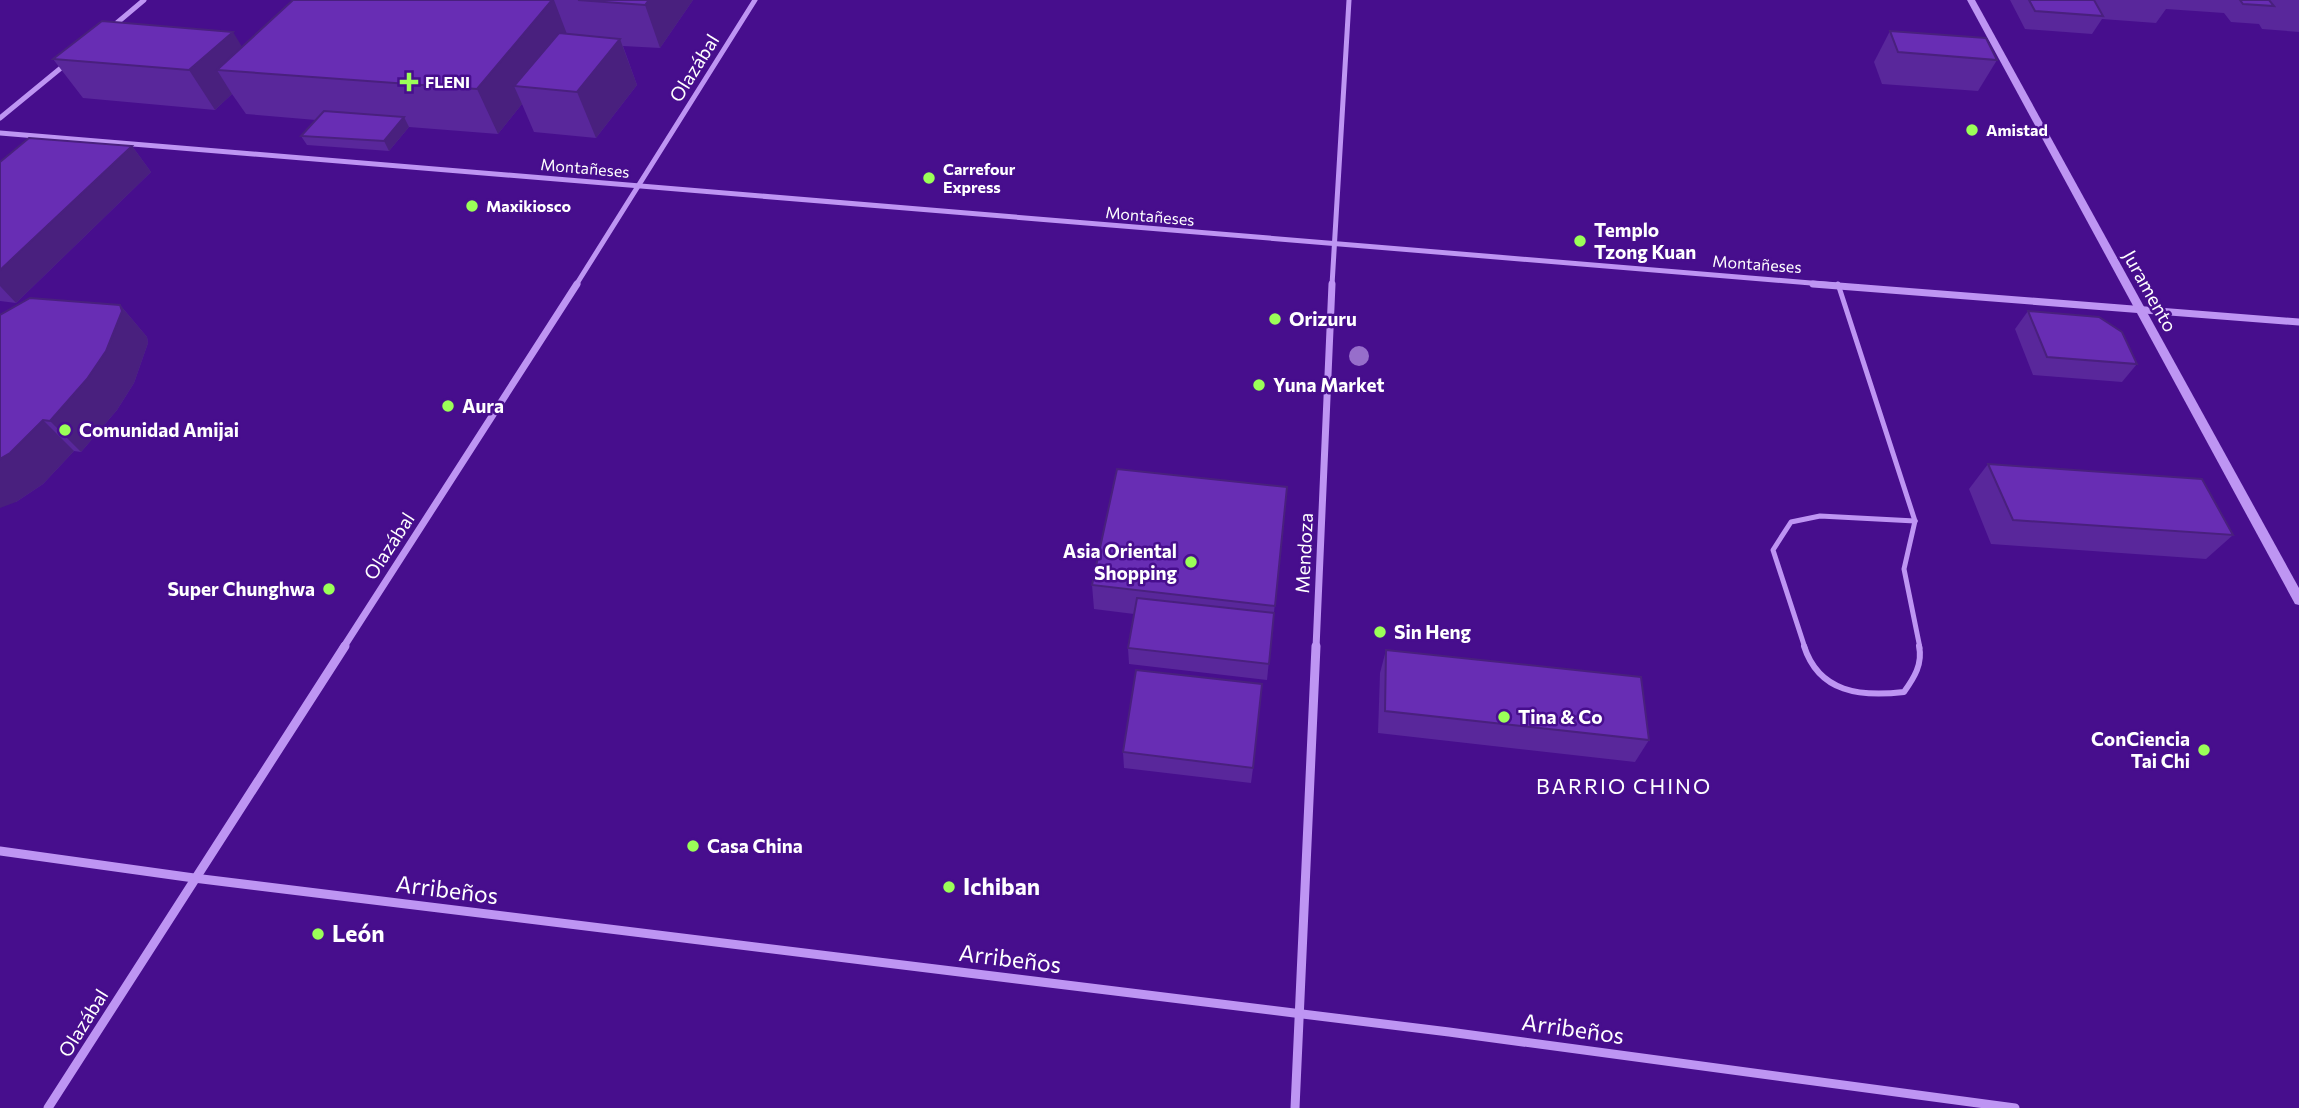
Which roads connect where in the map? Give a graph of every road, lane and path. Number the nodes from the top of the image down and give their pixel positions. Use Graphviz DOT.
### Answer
graph roads {
  1 [pos="144,0"];
  2 [pos="755,0"];
  3 [pos="1349,0"];
  4 [pos="1971,0"];
  5 [pos="103,34"];
  6 [pos="72,59"];
  7 [pos="0,118"];
  8 [pos="0,133"];
  9 [pos="639,187"];
  10 [pos="1334,245"];
  11 [pos="1838,284"];
  12 [pos="2140,309"];
  13 [pos="2299,322"];
  14 [pos="1915,521"];
  15 [pos="2299,600"];
  16 [pos="0,851"];
  17 [pos="194,878"];
  18 [pos="1300,1015"];
  19 [pos="48,1108"];
  20 [pos="1296,1108"];
  21 [pos="2015,1108"];
  1 -- 5 [label="street"];
  2 -- 9 [label="street, Olazábal"];
  3 -- 10 [label="street, Mendoza"];
  4 -- 12 [label="street, Juramento"];
  6 -- 7 [label="street"];
  8 -- 9 [label="street, Montañeses"];
  9 -- 10 [label="street, Montañeses"];
  9 -- 17 [label="street, Olazábal"];
  10 -- 11 [label="street, Montañeses"];
  10 -- 18 [label="street, Mendoza"];
  11 -- 12 [label="street, Montañeses"];
  11 -- 14 [label="lane"];
  12 -- 13 [label="street, Montañeses"];
  12 -- 15 [label="street, Juramento"];
  14 -- 14 [label="lane"];
  16 -- 17 [label="street, Arribeños"];
  17 -- 18 [label="street, Arribeños"];
  17 -- 19 [label="street, Olazábal"];
  18 -- 20 [label="street, Mendoza"];
  18 -- 21 [label="street, Arribeños"];
}
